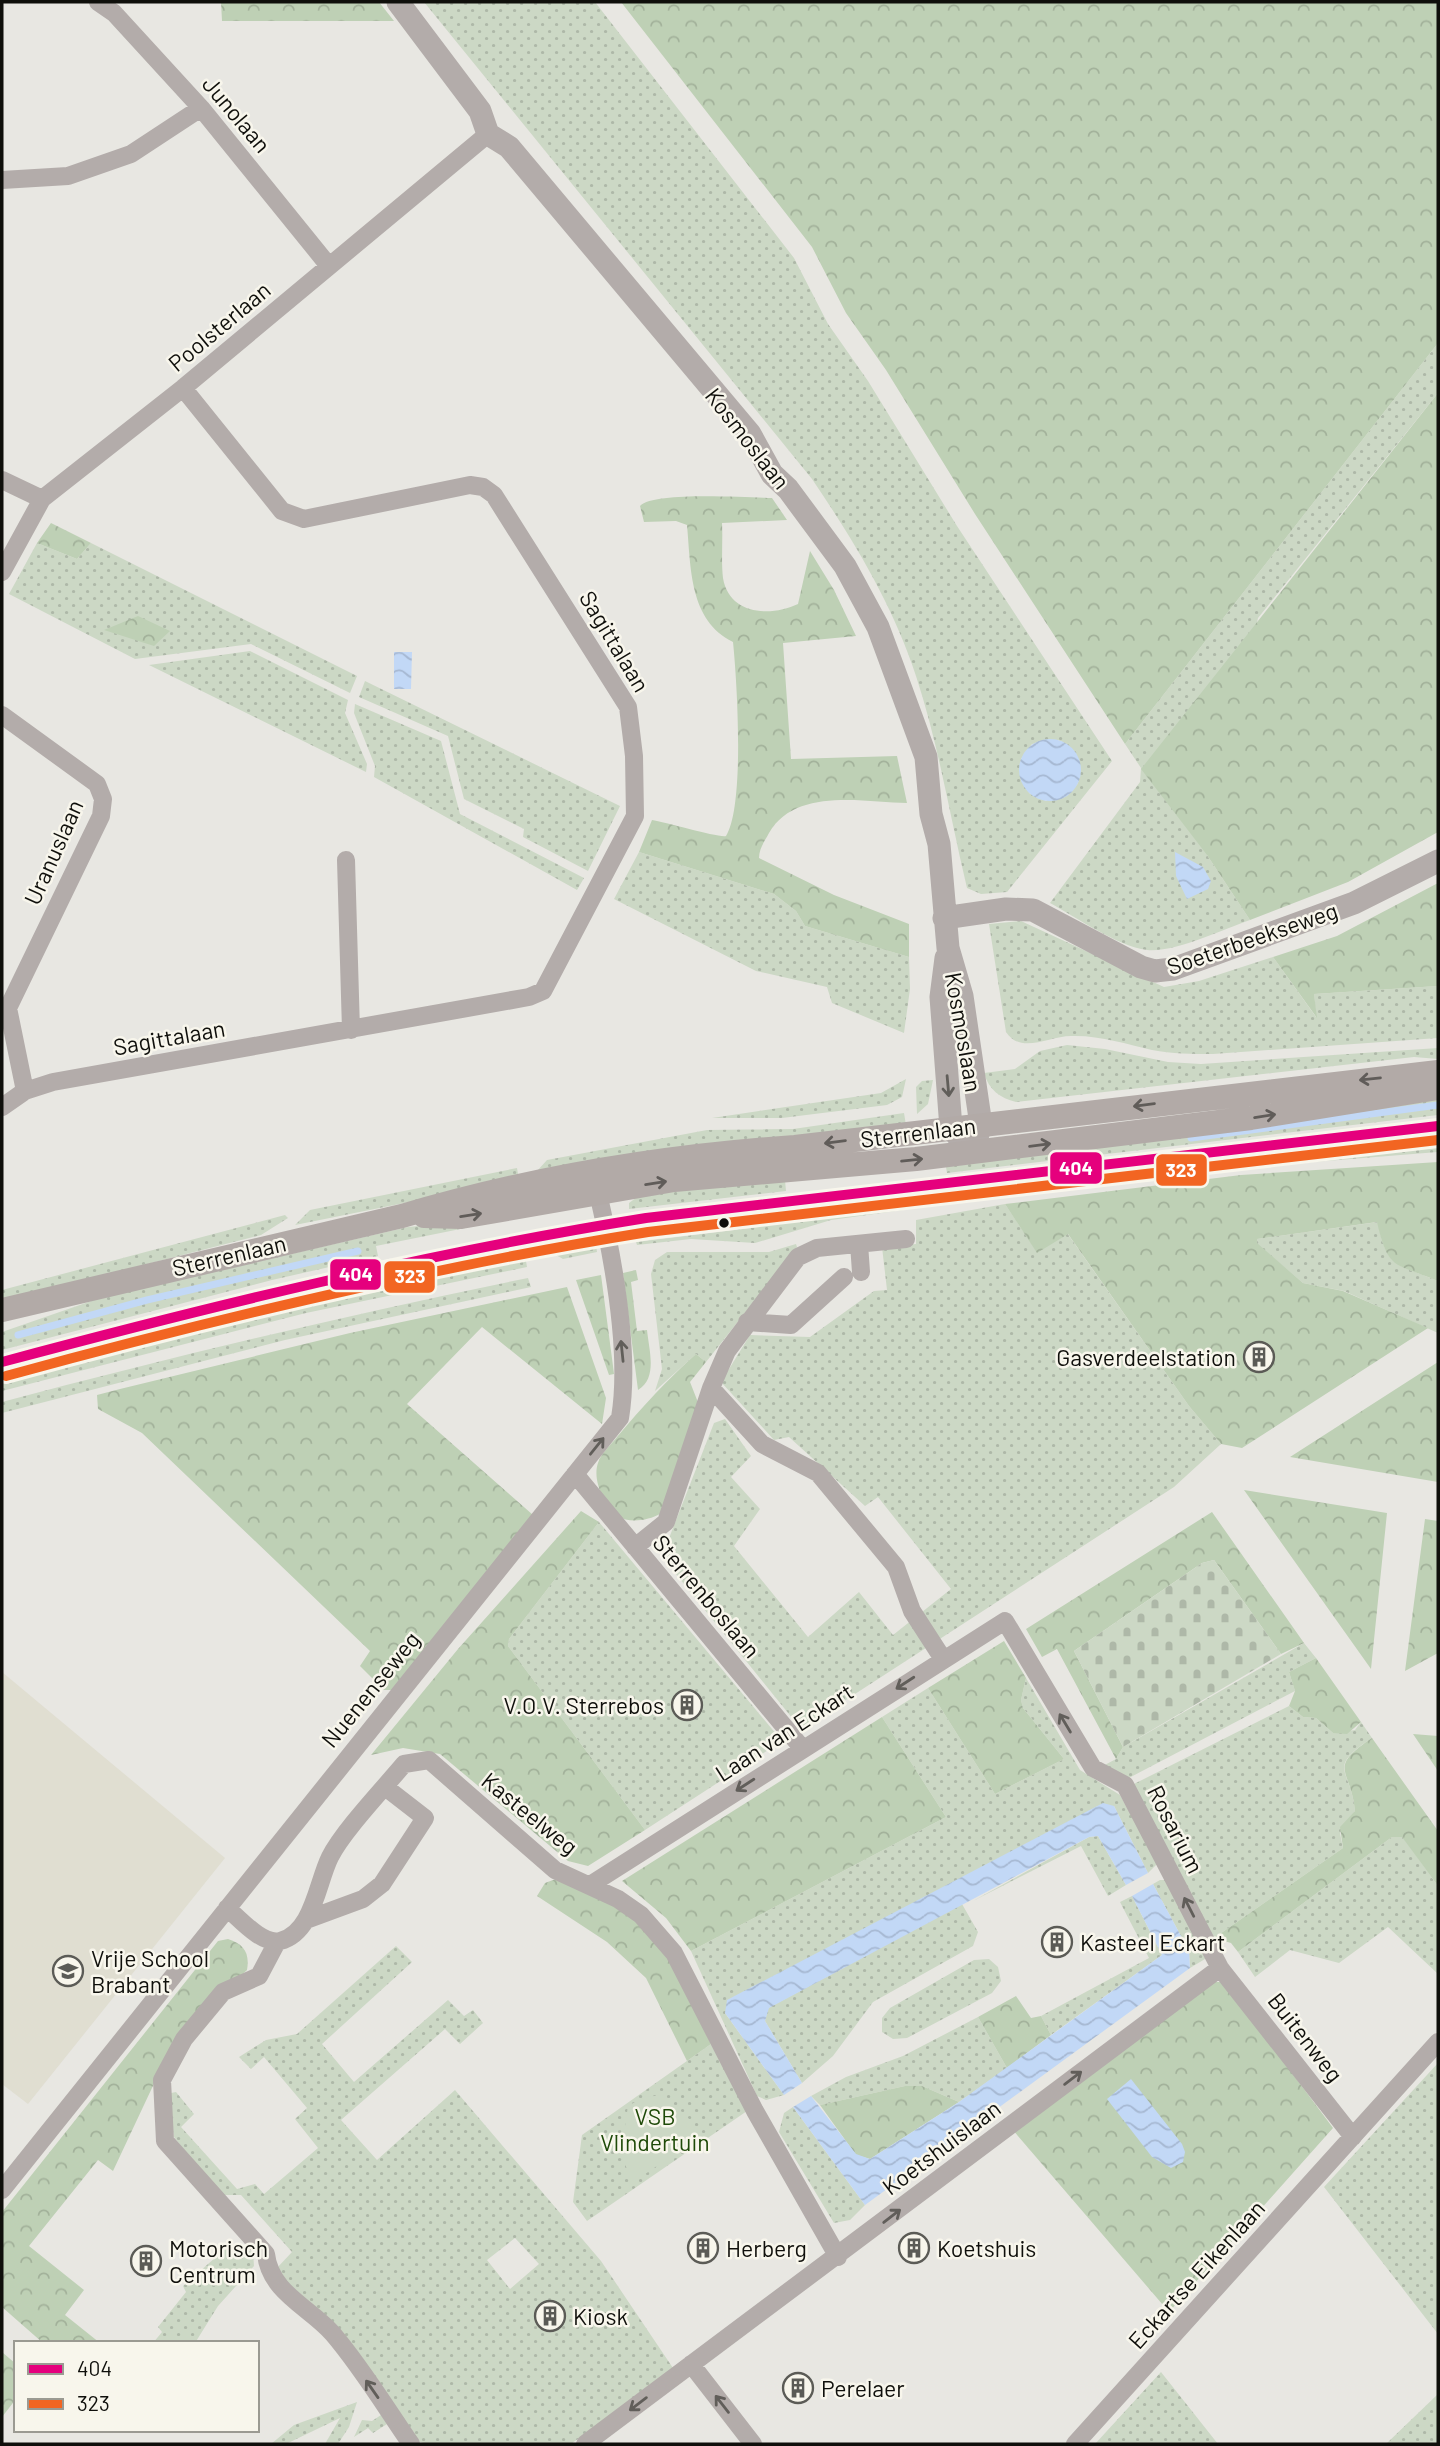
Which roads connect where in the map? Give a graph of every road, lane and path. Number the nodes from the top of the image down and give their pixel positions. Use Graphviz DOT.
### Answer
graph roads {
  1 [pos="98,2"];
  2 [pos="398,2"];
  3 [pos="201,108"];
  4 [pos="488,134"];
  5 [pos="2,180"];
  6 [pos="330,266"];
  7 [pos="183,388"];
  8 [pos="2,480"];
  9 [pos="42,499"];
  10 [pos="2,572"];
  11 [pos="2,715"];
  12 [pos="346,860"];
  13 [pos="1438,861"];
  14 [pos="944,918"];
  15 [pos="948,948"];
  16 [pos="351,1030"];
  17 [pos="1438,1072"];
  18 [pos="1438,1087"];
  19 [pos="26,1091"];
  20 [pos="2,1107"];
  21 [pos="981,1125"];
  22 [pos="951,1128"];
  23 [pos="972,1153"];
  24 [pos="581,1174"];
  25 [pos="598,1193"];
  26 [pos="402,1216"];
  27 [pos="906,1239"];
  28 [pos="859,1244"];
  29 [pos="56,1300"];
  30 [pos="2,1310"];
  31 [pos="747,1322"];
  32 [pos="2,1324"];
  33 [pos="711,1388"];
  34 [pos="575,1474"];
  35 [pos="635,1547"];
  36 [pos="1005,1621"];
  37 [pos="943,1658"];
  38 [pos="802,1748"];
  39 [pos="385,1787"];
  40 [pos="590,1885"];
  41 [pos="227,1908"];
  42 [pos="306,1920"];
  43 [pos="277,1942"];
  44 [pos="1220,1968"];
  45 [pos="1438,2042"];
  46 [pos="1353,2137"];
  47 [pos="2,2190"];
  48 [pos="838,2257"];
  49 [pos="691,2364"];
  50 [pos="411,2444"];
  51 [pos="586,2444"];
  52 [pos="753,2444"];
  53 [pos="1075,2444"];
  1 -- 3 [label="street, Junolaan"];
  2 -- 4 [label="street, Kosmoslaan"];
  3 -- 5 [label="street"];
  3 -- 6 [label="street, Junolaan"];
  4 -- 6 [label="street, Poolsterlaan"];
  4 -- 14 [label="street, Kosmoslaan"];
  6 -- 7 [label="street, Poolsterlaan"];
  7 -- 9 [label="street, Poolsterlaan"];
  7 -- 16 [label="street, Sagittalaan"];
  8 -- 9 [label="street"];
  9 -- 10 [label="street, Poolsterlaan"];
  11 -- 19 [label="street, Uranuslaan"];
  12 -- 16 [label="street"];
  13 -- 14 [label="street, Soeterbeekseweg"];
  14 -- 15 [label="street, Kosmoslaan"];
  15 -- 21 [label="street, Kosmoslaan"];
  15 -- 22 [label="street, Kosmoslaan, one-way"];
  16 -- 19 [label="street, Sagittalaan"];
  17 -- 21 [label="main road, Sterrenlaan, one-way"];
  23 -- 18 [label="main road, Sterrenlaan, one-way"];
  19 -- 20 [label="street, Sagittalaan"];
  21 -- 22 [label="main road, Sterrenlaan"];
  21 -- 23 [label="street, Kosmoslaan"];
  22 -- 23 [label="street"];
  22 -- 24 [label="main road, Sterrenlaan, one-way"];
  25 -- 23 [label="main road, Sterrenlaan, one-way"];
  24 -- 25 [label="street"];
  24 -- 26 [label="main road, Sterrenlaan"];
  26 -- 25 [label="main road, Sterrenlaan, one-way"];
  34 -- 25 [label="street, Nuenenseweg, one-way"];
  26 -- 29 [label="main road, Sterrenlaan"];
  27 -- 28 [label="street"];
  28 -- 31 [label="street"];
  28 -- 31 [label="street"];
  29 -- 30 [label="main road, Sterrenlaan"];
  29 -- 32 [label="main road, Sterrenlaan"];
  31 -- 33 [label="street"];
  33 -- 35 [label="street"];
  33 -- 37 [label="street"];
  34 -- 35 [label="street, Sterrenboslaan"];
  34 -- 41 [label="street, Nuenenseweg"];
  35 -- 38 [label="street, Sterrenboslaan"];
  36 -- 37 [label="street, Laan van Eckart"];
  44 -- 36 [label="street, Rosarium, one-way"];
  37 -- 38 [label="street, Laan van Eckart, one-way"];
  38 -- 40 [label="street, Laan van Eckart, one-way"];
  39 -- 40 [label="street, Kasteelweg"];
  39 -- 42 [label="street, Kasteelweg"];
  39 -- 42 [label="street"];
  40 -- 48 [label="street, Kasteelweg"];
  41 -- 43 [label="street"];
  41 -- 47 [label="street, Nuenenseweg"];
  42 -- 43 [label="street"];
  50 -- 43 [label="street, one-way"];
  44 -- 46 [label="street, Buitenweg"];
  48 -- 44 [label="street, Koetshuislaan, one-way"];
  45 -- 46 [label="street, Eckartse Eikenlaan"];
  46 -- 53 [label="street, Eckartse Eikenlaan"];
  48 -- 49 [label="street, Koetshuislaan"];
  49 -- 51 [label="street, Koetshuislaan, one-way"];
  52 -- 49 [label="street, one-way"];
}
